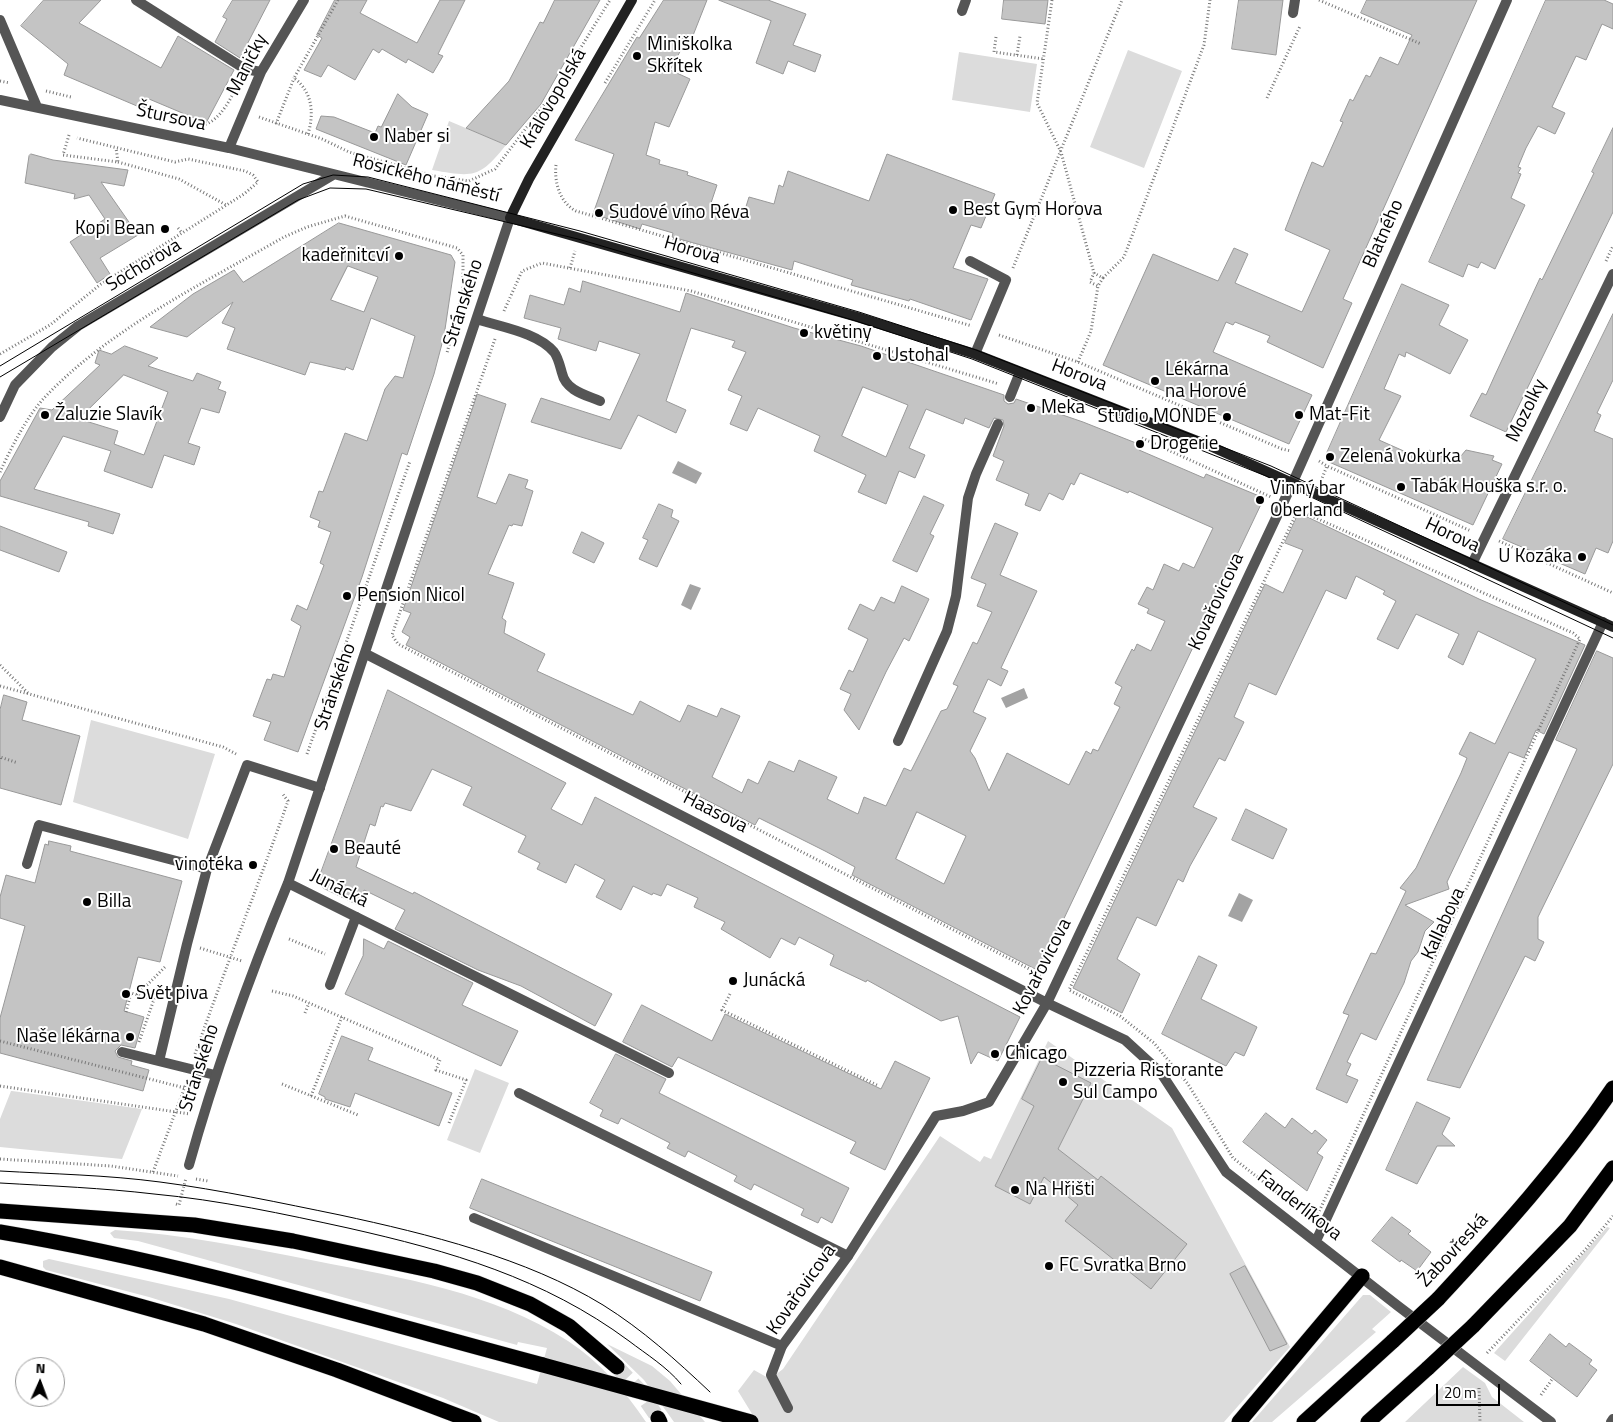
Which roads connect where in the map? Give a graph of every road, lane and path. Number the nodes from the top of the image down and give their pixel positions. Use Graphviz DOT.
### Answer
graph roads {
  1 [pos="136,0"];
  2 [pos="304,0"];
  3 [pos="338,0"];
  4 [pos="610,0"];
  5 [pos="632,0"];
  6 [pos="655,0"];
  7 [pos="966,0"];
  8 [pos="1052,0"];
  9 [pos="1122,0"];
  10 [pos="1210,0"];
  11 [pos="1294,0"];
  12 [pos="1319,0"];
  13 [pos="1507,0"];
  14 [pos="962,12"];
  15 [pos="1293,13"];
  16 [pos="1304,18"];
  17 [pos="0,20"];
  18 [pos="1020,36"];
  19 [pos="996,37"];
  20 [pos="1421,44"];
  21 [pos="1017,56"];
  22 [pos="1044,59"];
  23 [pos="245,69"];
  24 [pos="261,72"];
  25 [pos="294,78"];
  26 [pos="0,81"];
  27 [pos="28,86"];
  28 [pos="603,86"];
  29 [pos="74,98"];
  30 [pos="1267,98"];
  31 [pos="0,100"];
  32 [pos="227,106"];
  33 [pos="37,107"];
  34 [pos="244,111"];
  35 [pos="276,124"];
  36 [pos="197,126"];
  37 [pos="308,134"];
  38 [pos="69,136"];
  39 [pos="77,138"];
  40 [pos="116,148"];
  41 [pos="229,148"];
  42 [pos="1061,152"];
  43 [pos="118,162"];
  44 [pos="556,162"];
  45 [pos="332,175"];
  46 [pos="226,205"];
  47 [pos="510,218"];
  48 [pos="178,228"];
  49 [pos="182,234"];
  50 [pos="1613,246"];
  51 [pos="970,261"];
  52 [pos="1604,264"];
  53 [pos="1094,273"];
  54 [pos="1613,274"];
  55 [pos="1103,278"];
  56 [pos="1006,280"];
  57 [pos="1098,286"];
  58 [pos="477,319"];
  59 [pos="499,326"];
  60 [pos="985,330"];
  61 [pos="0,354"];
  62 [pos="974,354"];
  63 [pos="446,357"];
  64 [pos="1078,362"];
  65 [pos="1020,372"];
  66 [pos="1012,393"];
  67 [pos="600,401"];
  68 [pos="0,417"];
  69 [pos="998,424"];
  70 [pos="1133,434"];
  71 [pos="1295,442"];
  72 [pos="1322,452"];
  73 [pos="413,453"];
  74 [pos="0,472"];
  75 [pos="1293,482"];
  76 [pos="1265,505"];
  77 [pos="1473,532"];
  78 [pos="1503,532"];
  79 [pos="1472,564"];
  80 [pos="1613,593"];
  81 [pos="1602,622"];
  82 [pos="1613,627"];
  83 [pos="366,654"];
  84 [pos="0,665"];
  85 [pos="0,686"];
  86 [pos="30,694"];
  87 [pos="898,741"];
  88 [pos="307,754"];
  89 [pos="0,759"];
  90 [pos="18,763"];
  91 [pos="247,765"];
  92 [pos="320,788"];
  93 [pos="279,789"];
  94 [pos="27,864"];
  95 [pos="207,868"];
  96 [pos="288,883"];
  97 [pos="356,917"];
  98 [pos="289,939"];
  99 [pos="187,944"];
  100 [pos="229,957"];
  101 [pos="339,959"];
  102 [pos="255,965"];
  103 [pos="167,966"];
  104 [pos="1046,968"];
  105 [pos="330,984"];
  106 [pos="1069,990"];
  107 [pos="272,991"];
  108 [pos="730,994"];
  109 [pos="137,995"];
  110 [pos="309,1003"];
  111 [pos="1047,1003"];
  112 [pos="174,1006"];
  113 [pos="126,1012"];
  114 [pos="305,1013"];
  115 [pos="342,1018"];
  116 [pos="0,1041"];
  117 [pos="122,1052"];
  118 [pos="159,1061"];
  119 [pos="190,1069"];
  120 [pos="669,1073"];
  121 [pos="215,1075"];
  122 [pos="282,1084"];
  123 [pos="0,1086"];
  124 [pos="879,1086"];
  125 [pos="185,1088"];
  126 [pos="1613,1088"];
  127 [pos="519,1093"];
  128 [pos="312,1096"];
  129 [pos="176,1112"];
  130 [pos="358,1114"];
  131 [pos="203,1116"];
  132 [pos="449,1123"];
  133 [pos="0,1159"];
  134 [pos="189,1165"];
  135 [pos="1613,1168"];
  136 [pos="186,1177"];
  137 [pos="171,1204"];
  138 [pos="0,1211"];
  139 [pos="1613,1216"];
  140 [pos="474,1218"];
  141 [pos="0,1232"];
  142 [pos="1316,1241"];
  143 [pos="848,1256"];
  144 [pos="0,1266"];
  145 [pos="1362,1276"];
  146 [pos="782,1346"];
  147 [pos="1487,1353"];
  148 [pos="617,1367"];
  149 [pos="1553,1378"];
  150 [pos="1399,1395"];
  151 [pos="1541,1395"];
  152 [pos="788,1408"];
  153 [pos="474,1422"];
  154 [pos="751,1422"];
  155 [pos="1239,1422"];
  156 [pos="1304,1422"];
  157 [pos="1368,1422"];
  158 [pos="1386,1422"];
  159 [pos="1551,1422"];
  1 -- 23 [label="street"];
  2 -- 24 [label="street, Maničky"];
  3 -- 25 [label="path"];
  4 -- 37 [label="path"];
  5 -- 47 [label="street, Královopolská"];
  6 -- 28 [label="path"];
  7 -- 14 [label="street"];
  8 -- 22 [label="path"];
  9 -- 42 [label="path"];
  10 -- 55 [label="path"];
  11 -- 15 [label="street"];
  12 -- 20 [label="path"];
  13 -- 75 [label="street, Blatného"];
  16 -- 30 [label="path"];
  17 -- 27 [label="street"];
  18 -- 21 [label="path"];
  19 -- 21 [label="path"];
  21 -- 22 [label="path"];
  22 -- 42 [label="path"];
  23 -- 24 [label="street"];
  23 -- 32 [label="path"];
  24 -- 34 [label="street, Maničky"];
  25 -- 35 [label="path"];
  25 -- 37 [label="path"];
  26 -- 27 [label="path"];
  27 -- 29 [label="path"];
  27 -- 33 [label="street"];
  31 -- 33 [label="street, Štursova"];
  32 -- 34 [label="path"];
  32 -- 36 [label="path"];
  33 -- 41 [label="street, Štursova"];
  34 -- 35 [label="path"];
  34 -- 41 [label="street, Maničky"];
  35 -- 37 [label="path"];
  38 -- 43 [label="path"];
  39 -- 40 [label="path"];
  40 -- 43 [label="path"];
  40 -- 46 [label="path"];
  41 -- 45 [label="street, Štursova"];
  42 -- 53 [label="path"];
  42 -- 56 [label="path"];
  43 -- 46 [label="path"];
  44 -- 60 [label="path"];
  45 -- 47 [label="street, Rosického náměstí"];
  45 -- 68 [label="street, Sochorova"];
  46 -- 49 [label="path"];
  47 -- 58 [label="street, Stránského"];
  47 -- 62 [label="street, Horova"];
  48 -- 49 [label="path"];
  49 -- 61 [label="path"];
  50 -- 52 [label="path"];
  51 -- 56 [label="street"];
  53 -- 55 [label="path"];
  53 -- 57 [label="path"];
  54 -- 79 [label="street, Mozolky"];
  55 -- 57 [label="path"];
  56 -- 60 [label="street"];
  57 -- 64 [label="path"];
  58 -- 59 [label="street"];
  58 -- 83 [label="street, Stránského"];
  59 -- 66 [label="path"];
  59 -- 67 [label="street"];
  59 -- 104 [label="path"];
  60 -- 62 [label="street"];
  60 -- 64 [label="path"];
  62 -- 65 [label="street, Horova"];
  63 -- 74 [label="path"];
  64 -- 71 [label="path"];
  65 -- 66 [label="street"];
  65 -- 75 [label="street, Horova"];
  69 -- 87 [label="street"];
  70 -- 76 [label="path"];
  72 -- 77 [label="path"];
  73 -- 88 [label="path"];
  75 -- 79 [label="street, Horova"];
  75 -- 111 [label="street, Kovařovicova"];
  78 -- 80 [label="path"];
  79 -- 81 [label="street, Horova"];
  81 -- 82 [label="street, Horova"];
  81 -- 142 [label="street, Kallabova"];
  83 -- 92 [label="street, Stránského"];
  83 -- 111 [label="street, Haasova"];
  84 -- 86 [label="path"];
  85 -- 86 [label="path"];
  86 -- 91 [label="path"];
  89 -- 90 [label="path"];
  91 -- 92 [label="street"];
  91 -- 95 [label="street"];
  92 -- 96 [label="street, Stránského"];
  93 -- 100 [label="path"];
  94 -- 95 [label="street"];
  95 -- 99 [label="street"];
  96 -- 97 [label="street, Junácká"];
  96 -- 102 [label="street, Stránského"];
  97 -- 101 [label="street"];
  97 -- 120 [label="street, Junácká"];
  98 -- 101 [label="path"];
  99 -- 100 [label="path"];
  99 -- 112 [label="street"];
  100 -- 102 [label="path"];
  100 -- 119 [label="path"];
  101 -- 105 [label="street"];
  102 -- 121 [label="street, Stránského"];
  103 -- 109 [label="path"];
  106 -- 106 [label="path"];
  107 -- 110 [label="path"];
  108 -- 124 [label="path"];
  109 -- 112 [label="path"];
  109 -- 113 [label="path"];
  110 -- 114 [label="path"];
  110 -- 115 [label="path"];
  111 -- 142 [label="street, Fanderlíkova"];
  111 -- 143 [label="street, Kovařovicova"];
  112 -- 118 [label="street"];
  115 -- 128 [label="path"];
  115 -- 132 [label="path"];
  116 -- 125 [label="path"];
  117 -- 118 [label="street"];
  118 -- 119 [label="street"];
  119 -- 121 [label="street"];
  119 -- 125 [label="path"];
  121 -- 131 [label="street, Stránského"];
  122 -- 128 [label="path"];
  123 -- 129 [label="path"];
  125 -- 129 [label="path"];
  126 -- 156 [label="highway, Žabovřeská, bridge"];
  127 -- 143 [label="street"];
  128 -- 130 [label="path"];
  129 -- 131 [label="path"];
  129 -- 133 [label="path"];
  131 -- 134 [label="street, Stránského"];
  135 -- 150 [label="highway, bridge"];
  136 -- 137 [label="path"];
  138 -- 148 [label="highway"];
  139 -- 147 [label="path"];
  140 -- 146 [label="street"];
  141 -- 154 [label="highway, bridge"];
  142 -- 145 [label="street, Fanderlíkova"];
  143 -- 146 [label="street, Kovařovicova"];
  144 -- 153 [label="highway"];
  145 -- 155 [label="highway"];
  145 -- 159 [label="street, Fanderlíkova"];
  146 -- 152 [label="street, Kovařovicova"];
  149 -- 151 [label="path"];
  150 -- 157 [label="highway"];
  150 -- 158 [label="highway"];
}
